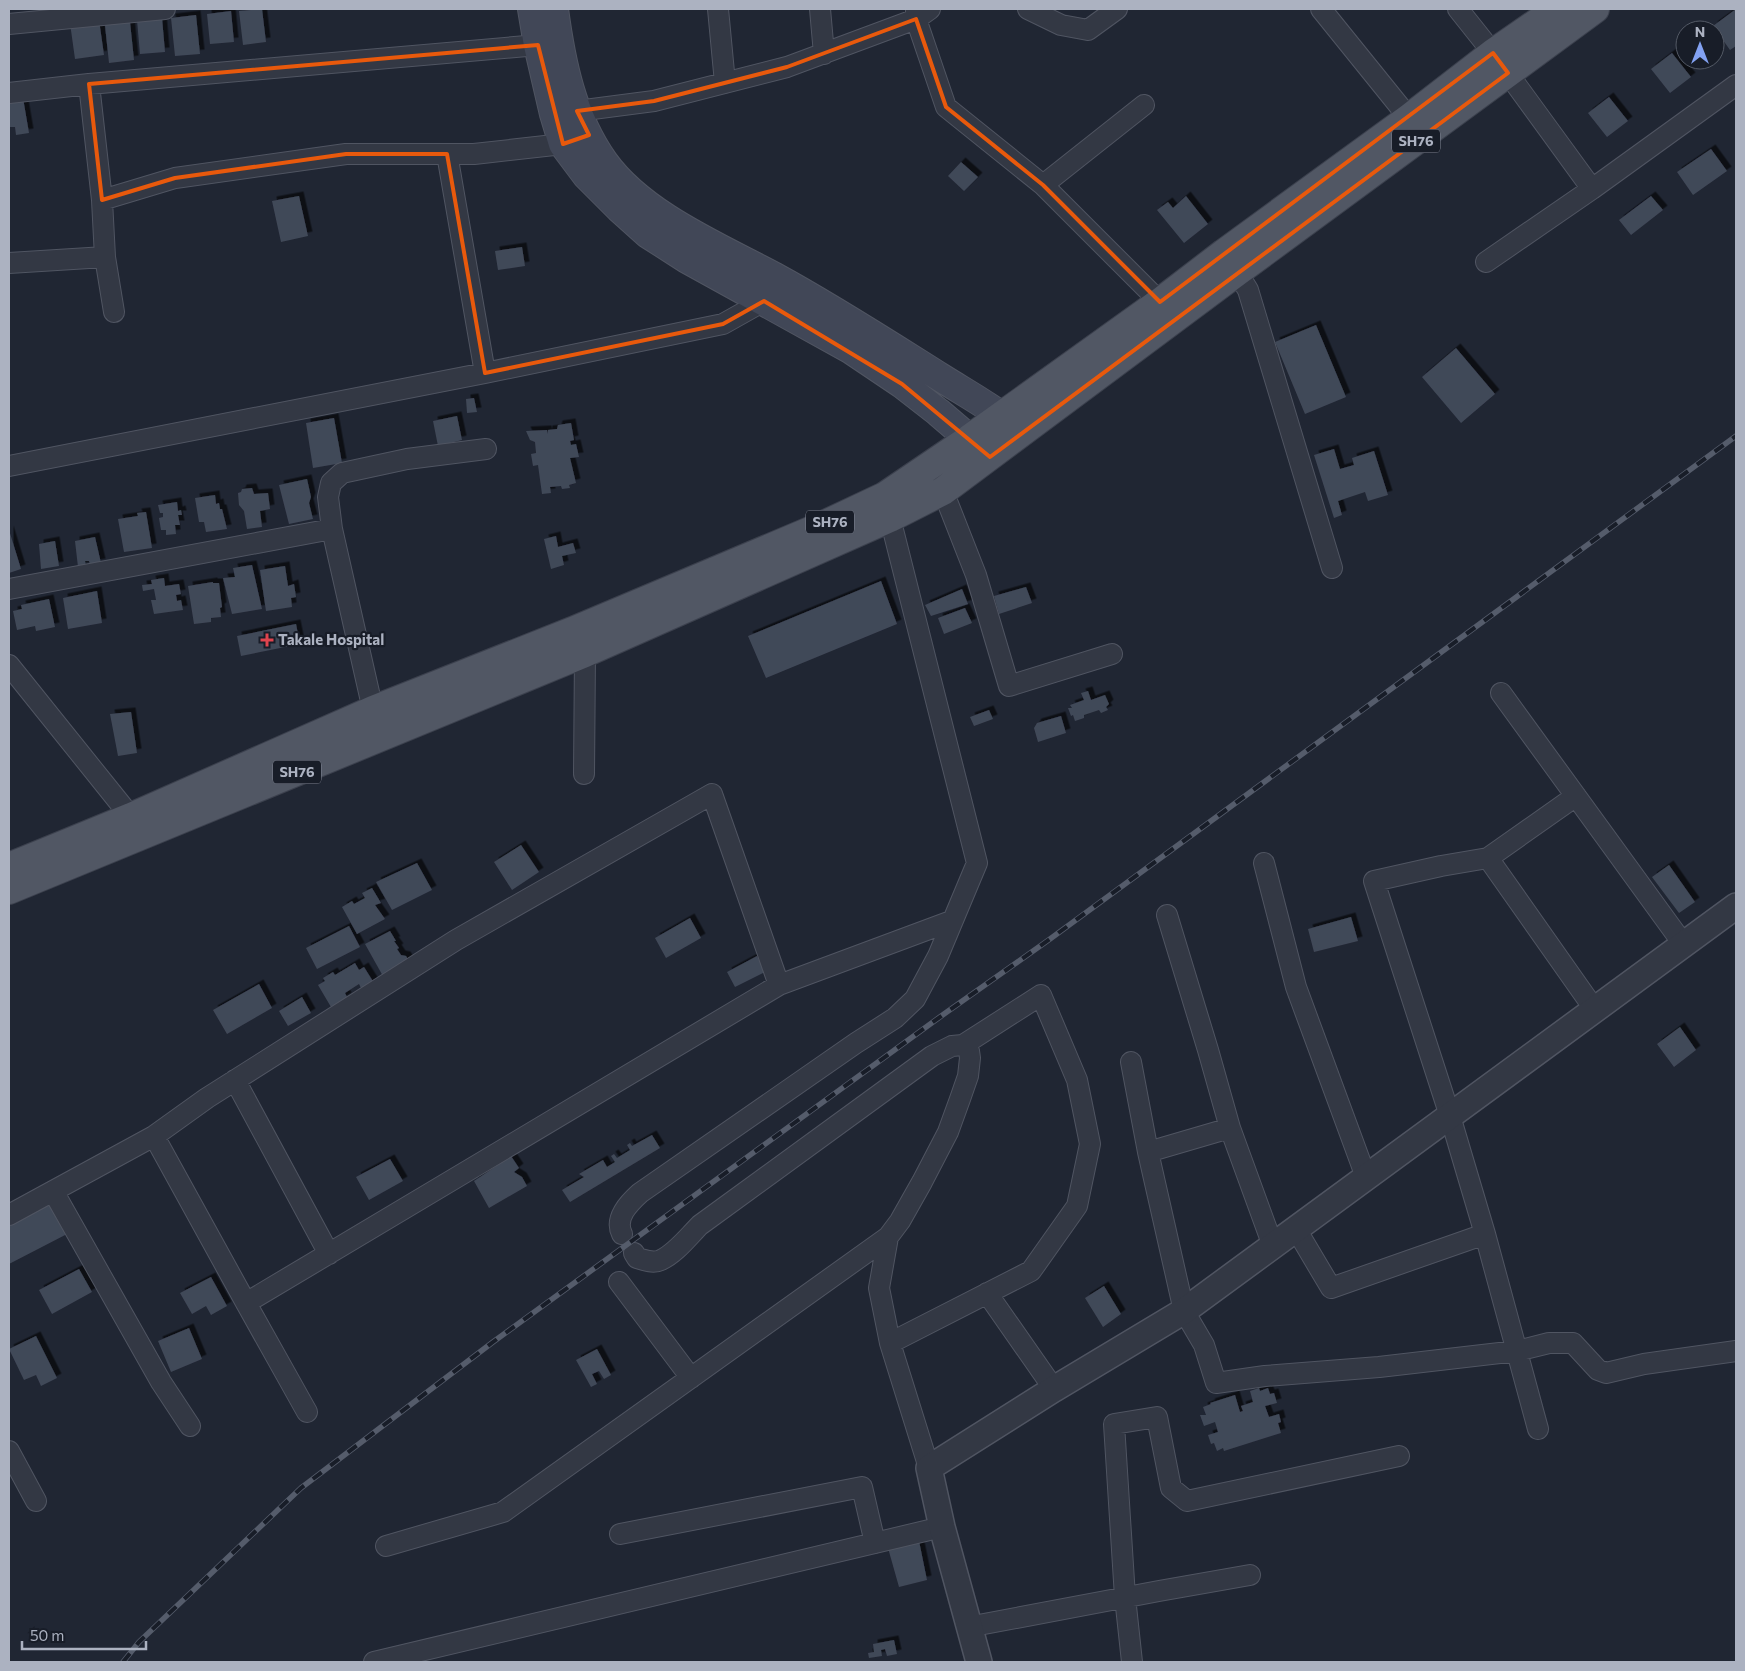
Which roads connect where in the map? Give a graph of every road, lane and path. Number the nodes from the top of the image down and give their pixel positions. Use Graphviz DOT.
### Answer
graph roads {
  1 [pos="165,9"];
  2 [pos="532,9"];
  3 [pos="554,9"];
  4 [pos="718,9"];
  5 [pos="820,9"];
  6 [pos="1028,9"];
  7 [pos="1117,9"];
  8 [pos="1321,9"];
  9 [pos="1458,9"];
  10 [pos="1557,9"];
  11 [pos="1595,9"];
  12 [pos="920,12"];
  13 [pos="9,24"];
  14 [pos="538,45"];
  15 [pos="824,54"];
  16 [pos="1500,63"];
  17 [pos="725,83"];
  18 [pos="89,84"];
  19 [pos="1736,85"];
  20 [pos="9,94"];
  21 [pos="1144,105"];
  22 [pos="1409,118"];
  23 [pos="583,123"];
  24 [pos="563,144"];
  25 [pos="447,154"];
  26 [pos="1043,185"];
  27 [pos="1592,189"];
  28 [pos="102,200"];
  29 [pos="105,257"];
  30 [pos="1486,262"];
  31 [pos="9,263"];
  32 [pos="1237,272"];
  33 [pos="764,301"];
  34 [pos="1160,302"];
  35 [pos="114,312"];
  36 [pos="485,373"];
  37 [pos="1012,423"];
  38 [pos="969,439"];
  39 [pos="486,449"];
  40 [pos="990,457"];
  41 [pos="9,466"];
  42 [pos="943,491"];
  43 [pos="890,518"];
  44 [pos="332,529"];
  45 [pos="1332,568"];
  46 [pos="9,590"];
  47 [pos="585,653"];
  48 [pos="1112,654"];
  49 [pos="9,665"];
  50 [pos="1501,693"];
  51 [pos="373,710"];
  52 [pos="584,774"];
  53 [pos="1576,796"];
  54 [pos="131,817"];
  55 [pos="1488,858"];
  56 [pos="1264,863"];
  57 [pos="9,868"];
  58 [pos="9,890"];
  59 [pos="1736,906"];
  60 [pos="1167,915"];
  61 [pos="952,921"];
  62 [pos="1684,945"];
  63 [pos="779,985"];
  64 [pos="1595,1010"];
  65 [pos="963,1045"];
  66 [pos="1131,1062"];
  67 [pos="235,1080"];
  68 [pos="1450,1116"];
  69 [pos="1230,1128"];
  70 [pos="154,1136"];
  71 [pos="1148,1152"];
  72 [pos="1366,1178"];
  73 [pos="53,1191"];
  74 [pos="9,1215"];
  75 [pos="1296,1228"];
  76 [pos="622,1234"];
  77 [pos="1485,1234"];
  78 [pos="888,1237"];
  79 [pos="1273,1246"];
  80 [pos="634,1253"];
  81 [pos="329,1254"];
  82 [pos="619,1282"];
  83 [pos="987,1293"];
  84 [pos="246,1304"];
  85 [pos="1184,1311"];
  86 [pos="890,1343"];
  87 [pos="1517,1351"];
  88 [pos="1736,1351"];
  89 [pos="692,1378"];
  90 [pos="1054,1388"];
  91 [pos="308,1412"];
  92 [pos="190,1426"];
  93 [pos="1538,1429"];
  94 [pos="9,1451"];
  95 [pos="1399,1456"];
  96 [pos="929,1468"];
  97 [pos="36,1501"];
  98 [pos="942,1528"];
  99 [pos="620,1534"];
  100 [pos="875,1543"];
  101 [pos="386,1546"];
  102 [pos="1250,1576"];
  103 [pos="1125,1598"];
  104 [pos="968,1627"];
  105 [pos="374,1662"];
  106 [pos="979,1662"];
  107 [pos="1132,1662"];
  1 -- 13 [label="street"];
  2 -- 14 [label="main road"];
  3 -- 23 [label="main road"];
  4 -- 17 [label="street"];
  5 -- 15 [label="street"];
  6 -- 7 [label="street"];
  8 -- 22 [label="street"];
  9 -- 16 [label="street"];
  10 -- 16 [label="main road, SH76"];
  11 -- 16 [label="main road, SH76"];
  12 -- 15 [label="street"];
  12 -- 26 [label="street"];
  14 -- 18 [label="street"];
  14 -- 24 [label="main road"];
  15 -- 17 [label="street"];
  16 -- 22 [label="main road, SH76"];
  16 -- 27 [label="street"];
  16 -- 32 [label="main road, SH76"];
  17 -- 23 [label="street"];
  18 -- 20 [label="street"];
  18 -- 28 [label="street"];
  19 -- 27 [label="street"];
  21 -- 26 [label="street"];
  22 -- 34 [label="main road, SH76"];
  23 -- 24 [label="street"];
  23 -- 37 [label="main road"];
  24 -- 25 [label="street"];
  24 -- 33 [label="main road"];
  25 -- 28 [label="street"];
  25 -- 36 [label="street"];
  26 -- 34 [label="street"];
  27 -- 30 [label="street"];
  28 -- 29 [label="street"];
  29 -- 31 [label="street"];
  29 -- 35 [label="street"];
  32 -- 37 [label="main road, SH76"];
  32 -- 45 [label="street"];
  33 -- 36 [label="street"];
  33 -- 38 [label="main road"];
  34 -- 37 [label="main road, SH76"];
  36 -- 41 [label="street"];
  37 -- 38 [label="main road, SH76"];
  37 -- 40 [label="main road, SH76"];
  38 -- 40 [label="main road"];
  38 -- 51 [label="main road, SH76"];
  39 -- 44 [label="street"];
  40 -- 42 [label="main road, SH76"];
  42 -- 43 [label="main road, SH76"];
  42 -- 48 [label="street"];
  43 -- 47 [label="main road, SH76"];
  43 -- 61 [label="street"];
  44 -- 46 [label="street"];
  44 -- 51 [label="street"];
  47 -- 52 [label="street"];
  47 -- 58 [label="main road, SH76"];
  49 -- 54 [label="street"];
  50 -- 53 [label="street"];
  51 -- 54 [label="main road, SH76"];
  53 -- 55 [label="street"];
  53 -- 62 [label="street"];
  54 -- 57 [label="main road, SH76"];
  55 -- 64 [label="street"];
  55 -- 68 [label="street"];
  56 -- 72 [label="street"];
  59 -- 62 [label="street"];
  60 -- 69 [label="street"];
  61 -- 63 [label="street"];
  61 -- 76 [label="street"];
  62 -- 64 [label="street"];
  63 -- 67 [label="street"];
  63 -- 81 [label="street"];
  64 -- 68 [label="street"];
  65 -- 78 [label="street"];
  65 -- 80 [label="street"];
  65 -- 83 [label="street"];
  66 -- 71 [label="street"];
  67 -- 70 [label="street"];
  67 -- 81 [label="street"];
  68 -- 72 [label="street"];
  68 -- 77 [label="street"];
  69 -- 71 [label="street"];
  69 -- 79 [label="street"];
  70 -- 73 [label="street"];
  70 -- 84 [label="street"];
  71 -- 85 [label="street"];
  72 -- 75 [label="street"];
  73 -- 74 [label="street"];
  73 -- 92 [label="street"];
  75 -- 77 [label="street"];
  75 -- 79 [label="street"];
  77 -- 87 [label="street"];
  78 -- 86 [label="street"];
  78 -- 89 [label="street"];
  79 -- 85 [label="street"];
  81 -- 84 [label="street"];
  82 -- 89 [label="street"];
  83 -- 86 [label="street"];
  83 -- 90 [label="street"];
  84 -- 91 [label="street"];
  85 -- 87 [label="street"];
  85 -- 90 [label="street"];
  86 -- 96 [label="street"];
  87 -- 88 [label="street"];
  87 -- 93 [label="street"];
  89 -- 101 [label="street"];
  90 -- 96 [label="street"];
  94 -- 97 [label="street"];
  95 -- 103 [label="street"];
  96 -- 98 [label="street"];
  98 -- 100 [label="street"];
  98 -- 104 [label="street"];
  99 -- 100 [label="street"];
  100 -- 105 [label="street"];
  102 -- 103 [label="street"];
  103 -- 104 [label="street"];
  103 -- 107 [label="street"];
  104 -- 106 [label="street"];
}
